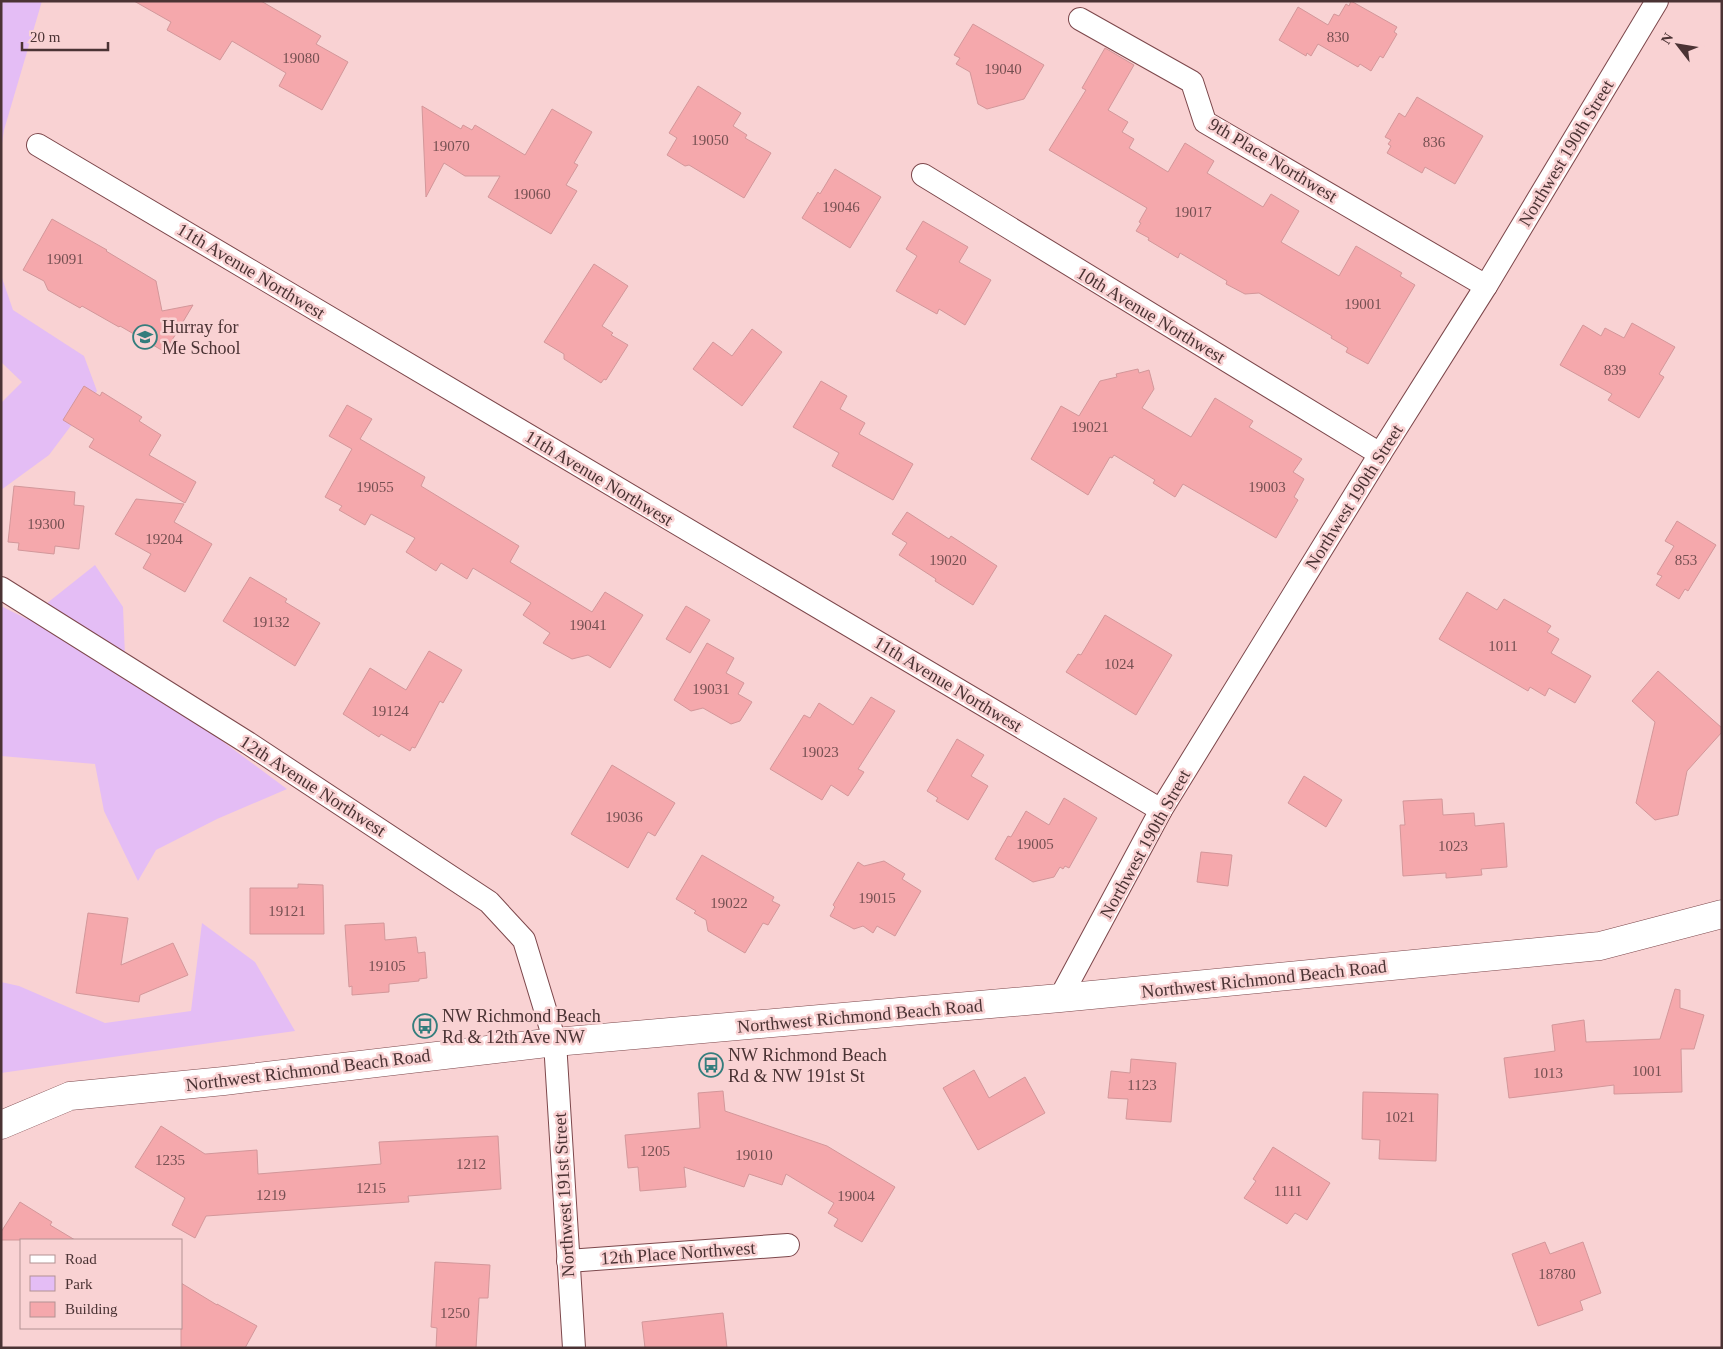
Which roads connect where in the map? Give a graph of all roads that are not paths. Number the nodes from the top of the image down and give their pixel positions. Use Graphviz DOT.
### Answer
graph roads {
  1 [pos="1657,1"];
  2 [pos="1080,19"];
  3 [pos="38,145"];
  4 [pos="923,175"];
  5 [pos="1486,286"];
  6 [pos="1380,454"];
  7 [pos="1,588"];
  8 [pos="1161,810"];
  9 [pos="1722,914"];
  10 [pos="1060,998"];
  11 [pos="555,1042"];
  12 [pos="1,1124"];
  13 [pos="788,1245"];
  14 [pos="568,1261"];
  15 [pos="574,1348"];
  1 -- 5 [label="street, Northwest 190th Street"];
  2 -- 5 [label="street, 9th Place Northwest"];
  3 -- 8 [label="street, 11th Avenue Northwest"];
  4 -- 6 [label="street, 10th Avenue Northwest"];
  5 -- 6 [label="street, Northwest 190th Street"];
  6 -- 8 [label="street, Northwest 190th Street"];
  7 -- 11 [label="street, 12th Avenue Northwest"];
  8 -- 10 [label="street, Northwest 190th Street"];
  9 -- 10 [label="main road, Northwest Richmond Beach Road"];
  10 -- 11 [label="main road, Northwest Richmond Beach Road"];
  11 -- 12 [label="main road, Northwest Richmond Beach Road"];
  11 -- 14 [label="street, Northwest 191st Street"];
  13 -- 14 [label="street, 12th Place Northwest"];
  14 -- 15 [label="street, Northwest 191st Street"];
}
